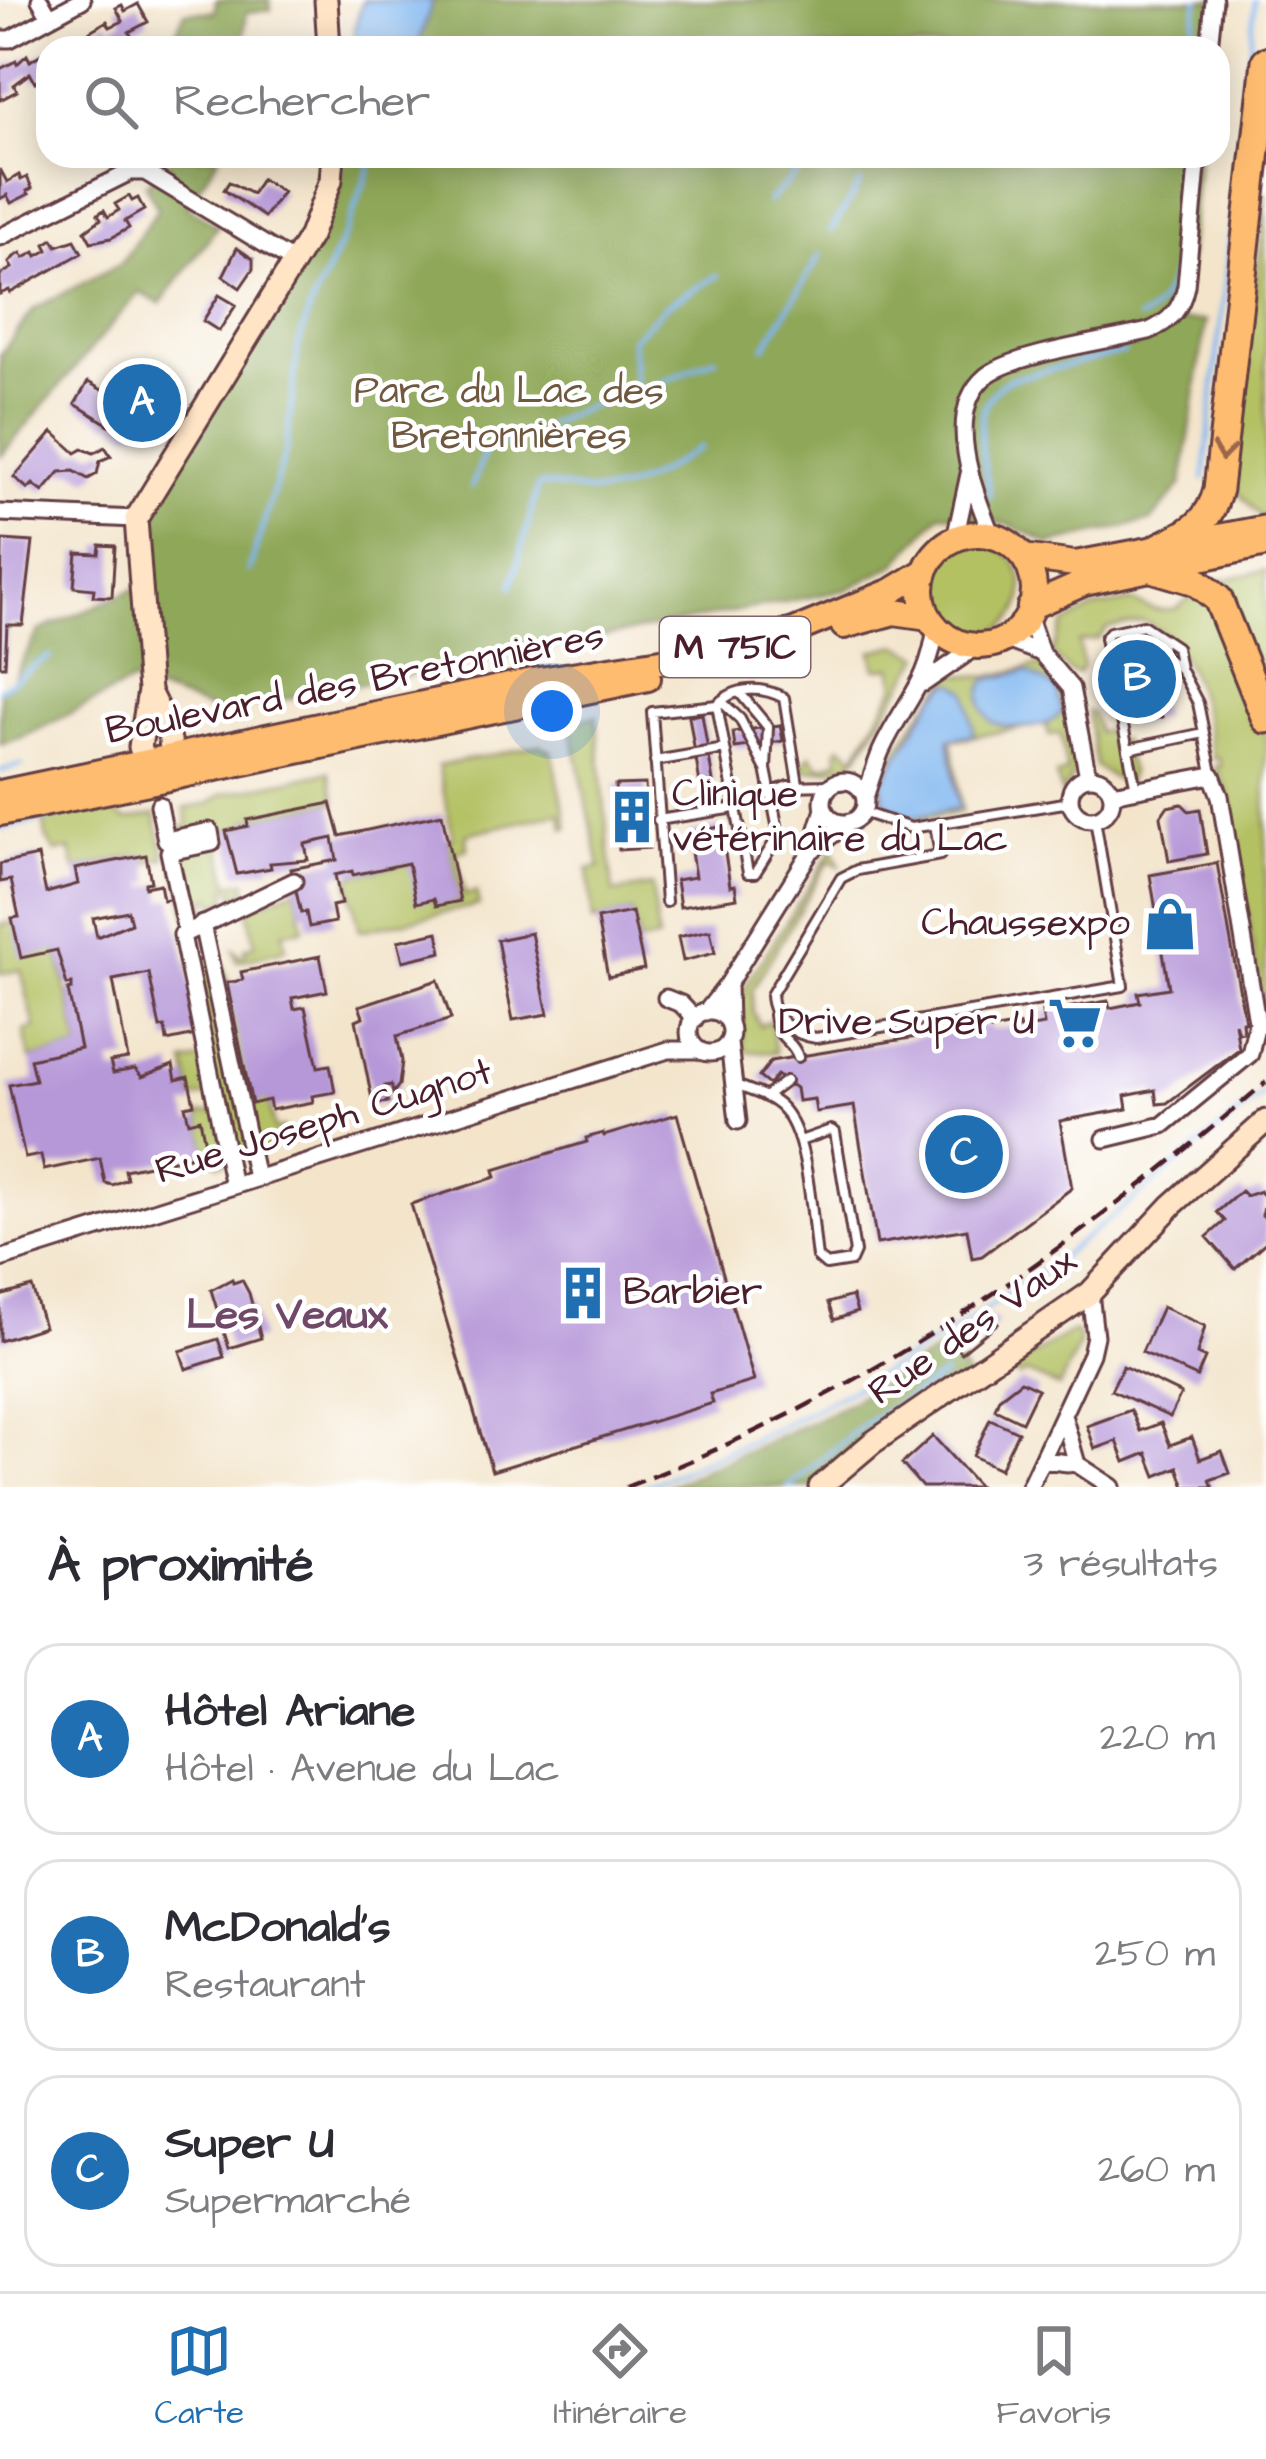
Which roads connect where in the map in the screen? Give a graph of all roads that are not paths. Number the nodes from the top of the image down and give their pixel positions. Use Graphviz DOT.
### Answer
graph roads {
  1 [pos="40,0"];
  2 [pos="82,0"];
  3 [pos="326,0"];
  4 [pos="1214,0"];
  5 [pos="50,17"];
  6 [pos="328,36"];
  7 [pos="1210,36"];
  8 [pos="0,39"];
  9 [pos="1266,61"];
  10 [pos="331,168"];
  11 [pos="1197,168"];
  12 [pos="0,237"];
  13 [pos="294,262"];
  14 [pos="969,471"];
  15 [pos="0,513"];
  16 [pos="136,519"];
  17 [pos="1266,528"];
  18 [pos="992,536"];
  19 [pos="955,539"];
  20 [pos="1266,544"];
  21 [pos="1023,557"];
  22 [pos="1156,558"];
  23 [pos="926,571"];
  24 [pos="1029,611"];
  25 [pos="932,621"];
  26 [pos="991,642"];
  27 [pos="1041,653"];
  28 [pos="922,685"];
  29 [pos="740,692"];
  30 [pos="719,703"];
  31 [pos="1266,719"];
  32 [pos="1204,733"];
  33 [pos="883,748"];
  34 [pos="1128,748"];
  35 [pos="725,749"];
  36 [pos="655,761"];
  37 [pos="161,765"];
  38 [pos="766,769"];
  39 [pos="1212,775"];
  40 [pos="1088,778"];
  41 [pos="838,783"];
  42 [pos="801,785"];
  43 [pos="1136,790"];
  44 [pos="0,793"];
  45 [pos="772,793"];
  46 [pos="1112,794"];
  47 [pos="1070,802"];
  48 [pos="159,805"];
  49 [pos="824,807"];
  50 [pos="734,808"];
  51 [pos="859,811"];
  52 [pos="0,813"];
  53 [pos="1095,819"];
  54 [pos="658,820"];
  55 [pos="935,826"];
  56 [pos="811,850"];
  57 [pos="294,881"];
  58 [pos="666,902"];
  59 [pos="202,924"];
  60 [pos="186,932"];
  61 [pos="728,985"];
  62 [pos="666,998"];
  63 [pos="774,1014"];
  64 [pos="696,1021"];
  65 [pos="730,1023"];
  66 [pos="729,1042"];
  67 [pos="668,1049"];
  68 [pos="702,1051"];
  69 [pos="798,1057"];
  70 [pos="733,1081"];
  71 [pos="786,1081"];
  72 [pos="765,1097"];
  73 [pos="738,1121"];
  74 [pos="1266,1121"];
  75 [pos="1105,1139"];
  76 [pos="800,1141"];
  77 [pos="256,1178"];
  78 [pos="233,1186"];
  79 [pos="0,1258"];
  80 [pos="1090,1293"];
  81 [pos="1063,1414"];
  82 [pos="1042,1460"];
  83 [pos="1077,1464"];
  84 [pos="820,1487"];
  85 [pos="1029,1487"];
  86 [pos="1112,1487"];
  1 -- 5 [label="street"];
  2 -- 5 [label="street"];
  3 -- 6 [label="street"];
  4 -- 7 [label="street"];
  5 -- 8 [label="street"];
  9 -- 22 [label="highway, one-way"];
  10 -- 13 [label="street"];
  11 -- 14 [label="street"];
  12 -- 13 [label="street"];
  13 -- 16 [label="street"];
  14 -- 18 [label="street"];
  14 -- 19 [label="street"];
  15 -- 16 [label="street"];
  16 -- 37 [label="street"];
  17 -- 22 [label="main road"];
  18 -- 19 [label="main road"];
  18 -- 21 [label="main road"];
  19 -- 23 [label="main road, M 751C"];
  20 -- 22 [label="main road"];
  21 -- 22 [label="main road"];
  21 -- 24 [label="main road"];
  22 -- 24 [label="main road"];
  22 -- 31 [label="highway"];
  23 -- 25 [label="main road"];
  23 -- 37 [label="main road, Boulevard des Bretonnières / M 751C"];
  24 -- 26 [label="main road"];
  24 -- 27 [label="street"];
  25 -- 26 [label="main road, M 751C"];
  25 -- 28 [label="street"];
  25 -- 37 [label="main road, Boulevard des Bretonnières / M 751C"];
  26 -- 27 [label="street"];
  26 -- 28 [label="street"];
  27 -- 40 [label="street"];
  28 -- 33 [label="street"];
  29 -- 30 [label="lane"];
  29 -- 38 [label="lane"];
  29 -- 42 [label="lane"];
  30 -- 35 [label="lane"];
  30 -- 36 [label="lane"];
  30 -- 38 [label="lane"];
  32 -- 34 [label="lane"];
  32 -- 34 [label="lane"];
  32 -- 39 [label="lane"];
  33 -- 41 [label="street"];
  33 -- 51 [label="street"];
  34 -- 43 [label="lane"];
  35 -- 36 [label="lane"];
  35 -- 50 [label="lane"];
  36 -- 54 [label="lane"];
  37 -- 44 [label="main road, Boulevard des Bretonnières / M 751C"];
  37 -- 52 [label="main road, Boulevard des Bretonnières / M 751C"];
  38 -- 45 [label="lane"];
  39 -- 43 [label="street"];
  39 -- 75 [label="street"];
  40 -- 46 [label="street"];
  40 -- 47 [label="street"];
  41 -- 42 [label="lane"];
  41 -- 49 [label="street, Rue Joseph Cugnot"];
  41 -- 51 [label="street"];
  42 -- 45 [label="lane"];
  42 -- 49 [label="lane"];
  43 -- 46 [label="street"];
  45 -- 50 [label="lane"];
  45 -- 50 [label="lane"];
  46 -- 53 [label="street"];
  47 -- 53 [label="street"];
  47 -- 55 [label="lane"];
  48 -- 60 [label="street"];
  49 -- 51 [label="street"];
  49 -- 56 [label="street, Rue Joseph Cugnot"];
  50 -- 54 [label="lane"];
  51 -- 55 [label="lane"];
  51 -- 56 [label="street, Rue Joseph Cugnot"];
  53 -- 63 [label="lane"];
  54 -- 58 [label="lane"];
  55 -- 63 [label="lane"];
  56 -- 61 [label="street, Rue Joseph Cugnot"];
  57 -- 59 [label="street"];
  59 -- 60 [label="street"];
  59 -- 77 [label="street"];
  60 -- 78 [label="street"];
  61 -- 64 [label="street, Rue Joseph Cugnot"];
  61 -- 65 [label="street"];
  62 -- 64 [label="street"];
  63 -- 69 [label="lane"];
  64 -- 65 [label="street"];
  64 -- 67 [label="street, Rue Joseph Cugnot"];
  64 -- 68 [label="street"];
  65 -- 66 [label="street"];
  66 -- 68 [label="street"];
  66 -- 70 [label="street"];
  67 -- 68 [label="street, Rue Joseph Cugnot"];
  67 -- 77 [label="street, Rue Joseph Cugnot"];
  68 -- 70 [label="street"];
  70 -- 72 [label="lane"];
  70 -- 73 [label="street"];
  71 -- 72 [label="lane"];
  72 -- 76 [label="lane"];
  74 -- 80 [label="street, Rue des Vaux"];
  76 -- 76 [label="lane"];
  77 -- 78 [label="street, Rue Joseph Cugnot"];
  78 -- 79 [label="street, Rue Joseph Cugnot"];
  80 -- 81 [label="street"];
  80 -- 84 [label="street, Rue des Vaux"];
  81 -- 82 [label="street"];
  81 -- 83 [label="street"];
  82 -- 83 [label="street"];
  82 -- 85 [label="street"];
  83 -- 86 [label="street"];
}
